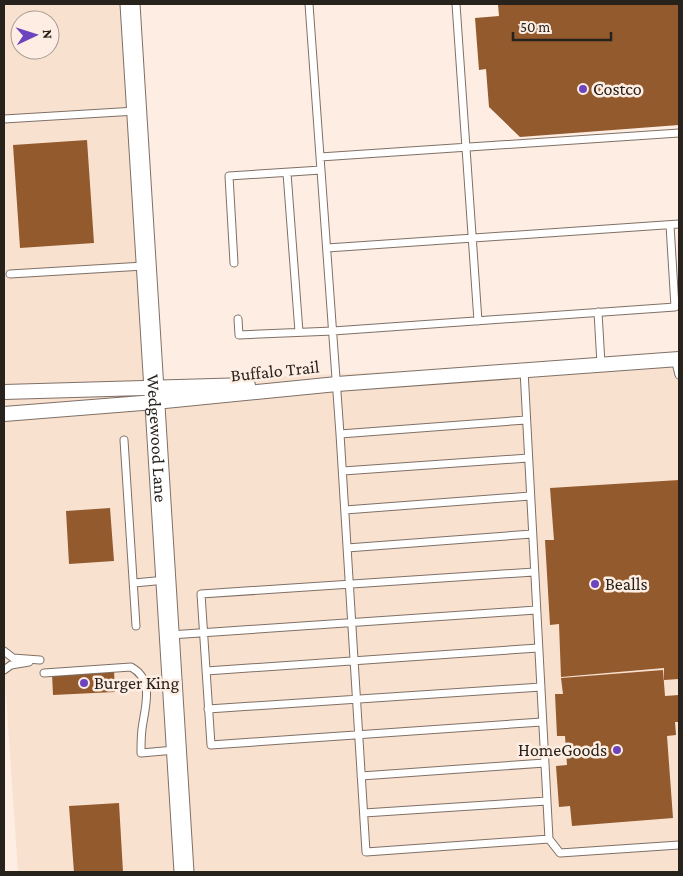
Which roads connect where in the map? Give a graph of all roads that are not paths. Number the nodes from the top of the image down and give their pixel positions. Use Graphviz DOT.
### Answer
graph roads {
  1 [pos="130,4"];
  2 [pos="309,4"];
  3 [pos="456,4"];
  4 [pos="138,111"];
  5 [pos="4,119"];
  6 [pos="679,133"];
  7 [pos="466,147"];
  8 [pos="320,158"];
  9 [pos="321,170"];
  10 [pos="288,172"];
  11 [pos="679,224"];
  12 [pos="670,225"];
  13 [pos="474,239"];
  14 [pos="327,248"];
  15 [pos="234,263"];
  16 [pos="147,266"];
  17 [pos="10,274"];
  18 [pos="598,312"];
  19 [pos="238,319"];
  20 [pos="478,321"];
  21 [pos="333,331"];
  22 [pos="299,332"];
  23 [pos="677,359"];
  24 [pos="601,364"];
  25 [pos="524,369"];
  26 [pos="679,375"];
  27 [pos="337,384"];
  28 [pos="4,392"];
  29 [pos="154,394"];
  30 [pos="4,414"];
  31 [pos="526,420"];
  32 [pos="340,434"];
  33 [pos="124,440"];
  34 [pos="528,458"];
  35 [pos="343,471"];
  36 [pos="530,496"];
  37 [pos="345,510"];
  38 [pos="532,534"];
  39 [pos="347,548"];
  40 [pos="534,572"];
  41 [pos="167,580"];
  42 [pos="134,582"];
  43 [pos="350,585"];
  44 [pos="536,610"];
  45 [pos="352,624"];
  46 [pos="136,626"];
  47 [pos="203,633"];
  48 [pos="170,635"];
  49 [pos="538,648"];
  50 [pos="4,651"];
  51 [pos="354,662"];
  52 [pos="4,670"];
  53 [pos="206,672"];
  54 [pos="44,673"];
  55 [pos="540,687"];
  56 [pos="357,701"];
  57 [pos="208,709"];
  58 [pos="542,722"];
  59 [pos="359,736"];
  60 [pos="177,750"];
  61 [pos="544,762"];
  62 [pos="361,776"];
  63 [pos="547,801"];
  64 [pos="364,813"];
  65 [pos="549,839"];
  66 [pos="679,845"];
  67 [pos="184,872"];
  1 -- 4 [label="street, Wedgewood Lane"];
  2 -- 8 [label="lane"];
  3 -- 7 [label="lane"];
  4 -- 5 [label="lane"];
  4 -- 16 [label="street, Wedgewood Lane"];
  6 -- 7 [label="lane"];
  7 -- 8 [label="lane"];
  7 -- 13 [label="lane"];
  8 -- 9 [label="lane"];
  9 -- 10 [label="lane"];
  9 -- 14 [label="lane"];
  10 -- 15 [label="lane"];
  10 -- 22 [label="lane"];
  11 -- 12 [label="lane"];
  12 -- 13 [label="lane"];
  12 -- 18 [label="lane"];
  13 -- 14 [label="lane"];
  13 -- 20 [label="lane"];
  14 -- 21 [label="lane"];
  16 -- 17 [label="lane"];
  16 -- 29 [label="street, Wedgewood Lane"];
  18 -- 20 [label="lane"];
  18 -- 24 [label="lane"];
  19 -- 22 [label="lane"];
  20 -- 21 [label="lane"];
  21 -- 22 [label="lane"];
  21 -- 27 [label="lane"];
  23 -- 24 [label="street, Buffalo Trail"];
  23 -- 26 [label="lane"];
  24 -- 25 [label="street, Buffalo Trail"];
  25 -- 27 [label="street, Buffalo Trail"];
  25 -- 31 [label="lane"];
  27 -- 29 [label="street, Buffalo Trail"];
  27 -- 32 [label="lane"];
  28 -- 29 [label="street, Buffalo Trail"];
  29 -- 30 [label="street, Buffalo Trail"];
  29 -- 41 [label="street, Wedgewood Lane"];
  31 -- 32 [label="lane"];
  31 -- 34 [label="lane"];
  32 -- 35 [label="lane"];
  33 -- 42 [label="lane"];
  34 -- 35 [label="lane"];
  34 -- 36 [label="lane"];
  35 -- 37 [label="lane"];
  36 -- 37 [label="lane"];
  36 -- 38 [label="lane"];
  37 -- 39 [label="lane"];
  38 -- 39 [label="lane"];
  38 -- 40 [label="lane"];
  39 -- 43 [label="lane"];
  40 -- 43 [label="lane"];
  40 -- 44 [label="lane"];
  41 -- 42 [label="lane"];
  41 -- 48 [label="street, Wedgewood Lane"];
  42 -- 46 [label="lane"];
  43 -- 45 [label="lane"];
  43 -- 47 [label="lane"];
  44 -- 45 [label="lane"];
  44 -- 49 [label="lane"];
  45 -- 47 [label="lane"];
  45 -- 51 [label="lane"];
  47 -- 48 [label="lane"];
  47 -- 53 [label="lane"];
  48 -- 60 [label="street, Wedgewood Lane"];
  49 -- 51 [label="lane"];
  49 -- 55 [label="lane"];
  50 -- 52 [label="lane"];
  51 -- 53 [label="lane"];
  51 -- 56 [label="lane"];
  53 -- 57 [label="lane"];
  54 -- 60 [label="lane"];
  55 -- 56 [label="lane"];
  55 -- 58 [label="lane"];
  56 -- 57 [label="lane"];
  56 -- 59 [label="lane"];
  57 -- 59 [label="lane"];
  58 -- 59 [label="lane"];
  58 -- 61 [label="lane"];
  59 -- 62 [label="lane"];
  60 -- 67 [label="street, Wedgewood Lane"];
  61 -- 62 [label="lane"];
  61 -- 63 [label="lane"];
  62 -- 64 [label="lane"];
  63 -- 64 [label="lane"];
  63 -- 65 [label="lane"];
  64 -- 65 [label="lane"];
  65 -- 66 [label="lane"];
}
